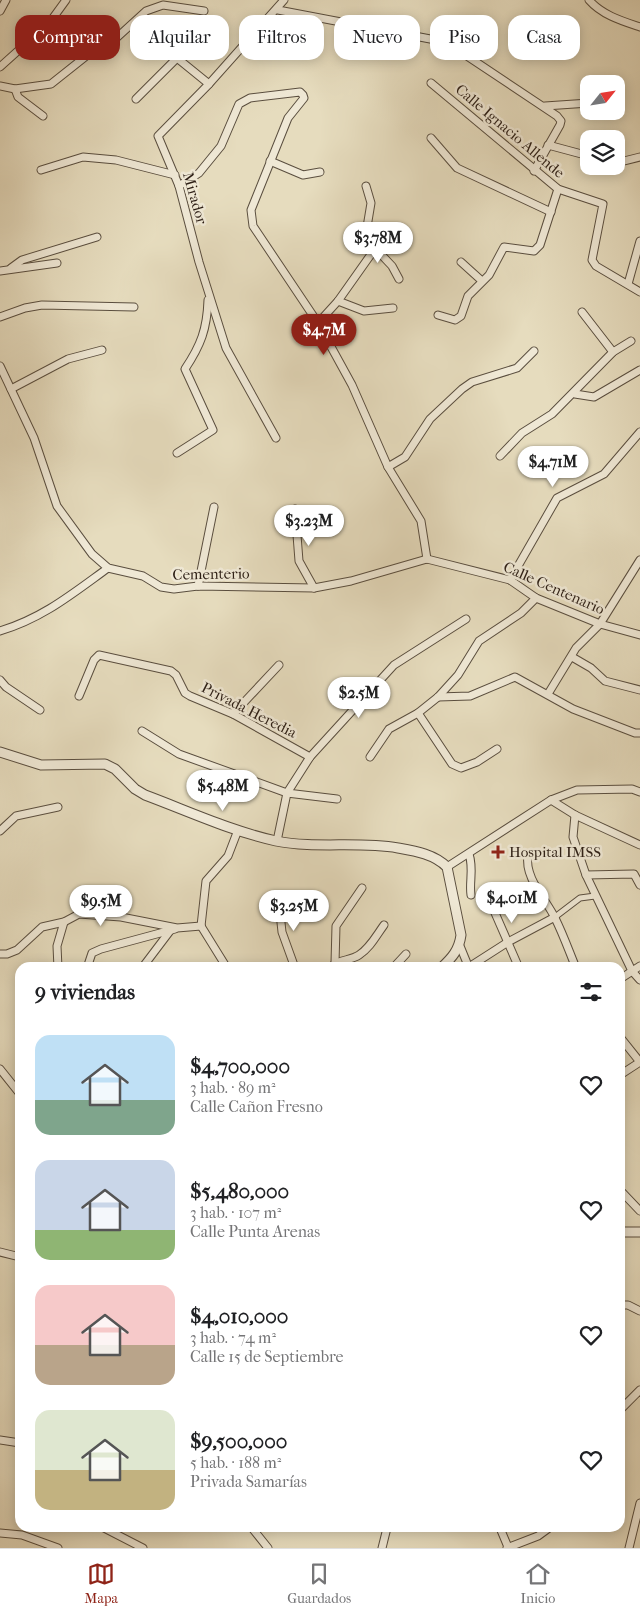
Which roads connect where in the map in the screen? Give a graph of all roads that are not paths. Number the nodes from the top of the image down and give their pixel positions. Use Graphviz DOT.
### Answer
graph roads {
  1 [pos="6,0"];
  2 [pos="66,0"];
  3 [pos="284,0"];
  4 [pos="589,0"];
  5 [pos="278,10"];
  6 [pos="0,11"];
  7 [pos="204,11"];
  8 [pos="640,27"];
  9 [pos="0,66"];
  10 [pos="431,83"];
  11 [pos="209,84"];
  12 [pos="0,86"];
  13 [pos="15,89"];
  14 [pos="136,98"];
  15 [pos="580,104"];
  16 [pos="545,106"];
  17 [pos="43,116"];
  18 [pos="431,138"];
  19 [pos="548,145"];
  20 [pos="580,154"];
  21 [pos="640,157"];
  22 [pos="625,161"];
  23 [pos="270,162"];
  24 [pos="41,170"];
  25 [pos="534,171"];
  26 [pos="320,172"];
  27 [pos="175,175"];
  28 [pos="179,186"];
  29 [pos="366,186"];
  30 [pos="558,189"];
  31 [pos="551,212"];
  32 [pos="97,237"];
  33 [pos="640,241"];
  34 [pos="374,247"];
  35 [pos="461,262"];
  36 [pos="57,263"];
  37 [pos="11,268"];
  38 [pos="0,271"];
  39 [pos="399,279"];
  40 [pos="482,280"];
  41 [pos="628,284"];
  42 [pos="208,292"];
  43 [pos="640,292"];
  44 [pos="338,301"];
  45 [pos="134,307"];
  46 [pos="393,308"];
  47 [pos="582,312"];
  48 [pos="438,315"];
  49 [pos="0,317"];
  50 [pos="318,323"];
  51 [pos="631,341"];
  52 [pos="102,350"];
  53 [pos="534,352"];
  54 [pos="613,352"];
  55 [pos="0,366"];
  56 [pos="640,370"];
  57 [pos="11,389"];
  58 [pos="575,394"];
  59 [pos="640,432"];
  60 [pos="276,438"];
  61 [pos="177,453"];
  62 [pos="500,456"];
  63 [pos="388,467"];
  64 [pos="214,507"];
  65 [pos="295,509"];
  66 [pos="427,559"];
  67 [pos="640,560"];
  68 [pos="108,568"];
  69 [pos="510,580"];
  70 [pos="198,586"];
  71 [pos="314,588"];
  72 [pos="536,598"];
  73 [pos="466,619"];
  74 [pos="600,624"];
  75 [pos="0,631"];
  76 [pos="640,635"];
  77 [pos="572,657"];
  78 [pos="279,665"];
  79 [pos="0,680"];
  80 [pos="640,690"];
  81 [pos="548,694"];
  82 [pos="79,696"];
  83 [pos="438,697"];
  84 [pos="40,710"];
  85 [pos="418,713"];
  86 [pos="233,714"];
  87 [pos="142,731"];
  88 [pos="640,733"];
  89 [pos="497,749"];
  90 [pos="0,752"];
  91 [pos="310,757"];
  92 [pos="370,757"];
  93 [pos="640,792"];
  94 [pos="287,793"];
  95 [pos="337,800"];
  96 [pos="551,800"];
  97 [pos="58,807"];
  98 [pos="574,815"];
  99 [pos="238,830"];
  100 [pos="0,831"];
  101 [pos="277,841"];
  102 [pos="640,845"];
  103 [pos="469,854"];
  104 [pos="528,855"];
  105 [pos="447,867"];
  106 [pos="586,875"];
  107 [pos="640,885"];
  108 [pos="362,888"];
  109 [pos="485,890"];
  110 [pos="472,895"];
  111 [pos="289,896"];
  112 [pos="595,896"];
  113 [pos="555,917"];
  114 [pos="64,922"];
  115 [pos="384,925"];
  116 [pos="201,926"];
  117 [pos="174,930"];
  118 [pos="508,942"];
  119 [pos="460,946"];
  120 [pos="0,954"];
  121 [pos="406,954"];
  122 [pos="58,962"];
  123 [pos="88,962"];
  124 [pos="147,962"];
  125 [pos="223,962"];
  126 [pos="293,962"];
  127 [pos="332,962"];
  128 [pos="341,962"];
  129 [pos="399,962"];
  130 [pos="447,962"];
  131 [pos="467,962"];
  132 [pos="477,962"];
  133 [pos="516,962"];
  134 [pos="574,962"];
  135 [pos="640,966"];
  136 [pos="632,971"];
  137 [pos="625,976"];
  138 [pos="640,980"];
  139 [pos="625,1043"];
  140 [pos="640,1062"];
  141 [pos="0,1069"];
  142 [pos="625,1072"];
  143 [pos="15,1088"];
  144 [pos="625,1195"];
  145 [pos="640,1211"];
  146 [pos="638,1230"];
  147 [pos="625,1231"];
  148 [pos="0,1252"];
  149 [pos="15,1256"];
  150 [pos="625,1305"];
  151 [pos="640,1311"];
  152 [pos="640,1390"];
  153 [pos="625,1405"];
  154 [pos="0,1440"];
  155 [pos="15,1442"];
  156 [pos="640,1503"];
  157 [pos="638,1518"];
  158 [pos="0,1532"];
  159 [pos="112,1532"];
  160 [pos="255,1532"];
  161 [pos="386,1532"];
  162 [pos="501,1532"];
  163 [pos="544,1532"];
  164 [pos="507,1547"];
  165 [pos="58,1548"];
  166 [pos="143,1548"];
  167 [pos="268,1548"];
  168 [pos="382,1548"];
  169 [pos="629,1548"];
  1 -- 6 [label="street"];
  2 -- 9 [label="street"];
  3 -- 5 [label="street, Mirador"];
  4 -- 8 [label="street"];
  5 -- 11 [label="street, Mirador"];
  5 -- 16 [label="street"];
  7 -- 13 [label="street"];
  10 -- 25 [label="street, Calle Ignacio Allende"];
  11 -- 14 [label="street"];
  11 -- 27 [label="street, Mirador"];
  12 -- 13 [label="street"];
  13 -- 17 [label="street"];
  15 -- 16 [label="street"];
  16 -- 19 [label="street"];
  18 -- 31 [label="street"];
  19 -- 20 [label="street"];
  19 -- 25 [label="street"];
  21 -- 22 [label="street"];
  23 -- 26 [label="street"];
  23 -- 28 [label="street"];
  23 -- 50 [label="street"];
  24 -- 27 [label="street"];
  25 -- 30 [label="street, Calle Ignacio Allende"];
  27 -- 28 [label="street, Mirador"];
  28 -- 42 [label="street, Mirador"];
  29 -- 34 [label="street"];
  30 -- 31 [label="street"];
  30 -- 41 [label="street, Calle Ignacio Allende"];
  31 -- 40 [label="street"];
  32 -- 37 [label="street"];
  33 -- 41 [label="street"];
  34 -- 39 [label="street"];
  34 -- 44 [label="street"];
  35 -- 40 [label="street"];
  36 -- 37 [label="street"];
  37 -- 38 [label="street"];
  40 -- 48 [label="street"];
  41 -- 43 [label="street"];
  42 -- 60 [label="street, Mirador"];
  42 -- 61 [label="street"];
  44 -- 46 [label="street"];
  44 -- 50 [label="street"];
  45 -- 49 [label="street"];
  47 -- 54 [label="street"];
  50 -- 63 [label="street"];
  51 -- 54 [label="street"];
  52 -- 57 [label="street"];
  53 -- 63 [label="street"];
  54 -- 58 [label="street"];
  55 -- 57 [label="street"];
  56 -- 58 [label="street"];
  57 -- 68 [label="street"];
  58 -- 62 [label="street"];
  59 -- 69 [label="street"];
  63 -- 66 [label="street"];
  64 -- 70 [label="street"];
  65 -- 71 [label="street"];
  66 -- 69 [label="street, Calle Centenario"];
  66 -- 71 [label="street, Cementerio"];
  67 -- 74 [label="street"];
  68 -- 70 [label="street, Cementerio"];
  68 -- 75 [label="street"];
  69 -- 72 [label="street, Calle Centenario"];
  70 -- 71 [label="street, Cementerio"];
  72 -- 74 [label="street, Calle Centenario"];
  72 -- 83 [label="street"];
  73 -- 91 [label="street"];
  74 -- 76 [label="street, Calle Centenario"];
  74 -- 77 [label="street"];
  77 -- 80 [label="street"];
  77 -- 81 [label="street"];
  78 -- 86 [label="street"];
  79 -- 84 [label="street"];
  81 -- 83 [label="street"];
  81 -- 88 [label="street"];
  82 -- 86 [label="street, Privada Heredia"];
  83 -- 85 [label="street"];
  85 -- 89 [label="street"];
  85 -- 92 [label="street"];
  86 -- 91 [label="street, Privada Heredia"];
  87 -- 94 [label="street"];
  90 -- 99 [label="street"];
  91 -- 94 [label="street"];
  93 -- 96 [label="street"];
  94 -- 95 [label="street"];
  94 -- 101 [label="street"];
  96 -- 98 [label="street"];
  96 -- 103 [label="street"];
  97 -- 100 [label="street"];
  98 -- 102 [label="street"];
  98 -- 106 [label="street"];
  99 -- 101 [label="street"];
  99 -- 116 [label="street"];
  101 -- 105 [label="street"];
  103 -- 105 [label="street"];
  103 -- 110 [label="street"];
  104 -- 113 [label="street"];
  105 -- 119 [label="street"];
  106 -- 107 [label="street"];
  106 -- 112 [label="street"];
  108 -- 127 [label="street"];
  109 -- 118 [label="street"];
  111 -- 126 [label="street"];
  112 -- 113 [label="street"];
  112 -- 136 [label="street"];
  113 -- 118 [label="street"];
  113 -- 134 [label="street"];
  114 -- 117 [label="street"];
  114 -- 120 [label="street"];
  114 -- 122 [label="street"];
  115 -- 128 [label="street"];
  116 -- 117 [label="street"];
  116 -- 125 [label="street"];
  117 -- 123 [label="street"];
  117 -- 124 [label="street"];
  118 -- 132 [label="street"];
  118 -- 133 [label="street"];
  119 -- 130 [label="street"];
  119 -- 131 [label="street"];
  121 -- 129 [label="street"];
  135 -- 136 [label="street"];
  136 -- 137 [label="street"];
  136 -- 138 [label="street"];
  139 -- 140 [label="street"];
  140 -- 142 [label="street"];
  141 -- 143 [label="street"];
  144 -- 145 [label="street"];
  146 -- 147 [label="street"];
  148 -- 149 [label="street"];
  150 -- 151 [label="street"];
  152 -- 153 [label="street"];
  154 -- 155 [label="street"];
  156 -- 157 [label="street"];
  157 -- 169 [label="street"];
  158 -- 165 [label="street"];
  159 -- 166 [label="street"];
  160 -- 167 [label="street"];
  161 -- 168 [label="street"];
  162 -- 164 [label="street"];
  163 -- 164 [label="street"];
}
